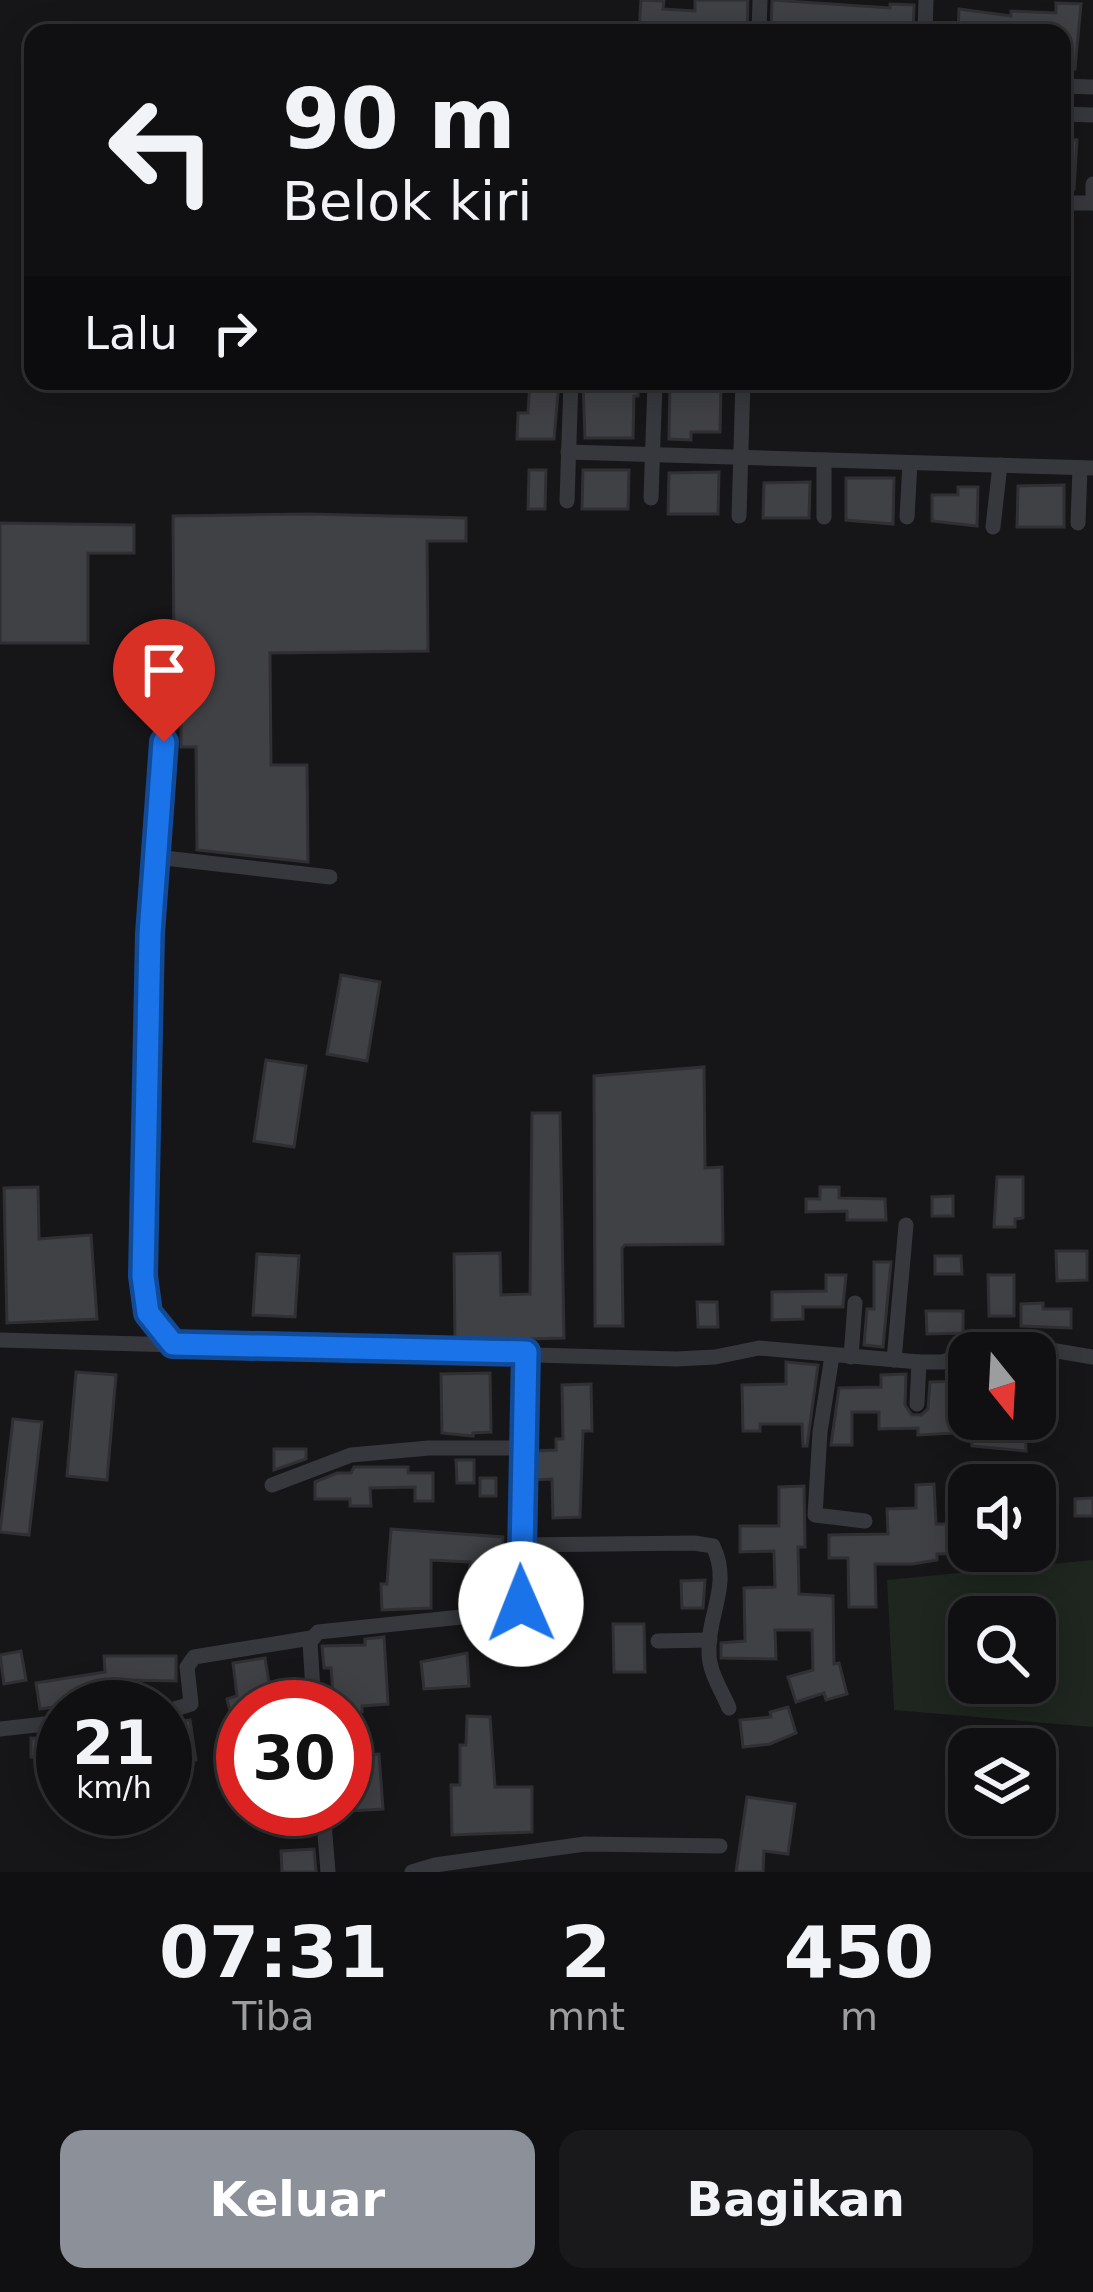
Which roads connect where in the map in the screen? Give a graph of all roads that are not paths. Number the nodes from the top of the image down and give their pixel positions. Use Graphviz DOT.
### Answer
graph roads {
  1 [pos="1093,184"];
  2 [pos="1093,203"];
  3 [pos="571,390"];
  4 [pos="655,390"];
  5 [pos="743,390"];
  6 [pos="568,452"];
  7 [pos="652,455"];
  8 [pos="741,458"];
  9 [pos="824,460"];
  10 [pos="910,463"];
  11 [pos="1000,465"];
  12 [pos="1087,468"];
  13 [pos="651,498"];
  14 [pos="567,500"];
  15 [pos="740,516"];
  16 [pos="824,517"];
  17 [pos="908,517"];
  18 [pos="1078,523"];
  19 [pos="993,527"];
  20 [pos="169,664"];
  21 [pos="156,857"];
  22 [pos="330,878"];
  23 [pos="906,1225"];
  24 [pos="855,1303"];
  25 [pos="0,1340"];
  26 [pos="173,1344"];
  27 [pos="1056,1351"];
  28 [pos="526,1352"];
  29 [pos="832,1356"];
  30 [pos="851,1357"];
  31 [pos="1093,1357"];
  32 [pos="893,1360"];
  33 [pos="948,1360"];
  34 [pos="920,1362"];
  35 [pos="917,1404"];
  36 [pos="521,1448"];
  37 [pos="272,1485"];
  38 [pos="865,1521"];
  39 [pos="520,1545"];
  40 [pos="311,1638"];
  41 [pos="710,1640"];
  42 [pos="658,1641"];
  43 [pos="188,1680"];
  44 [pos="313,1680"];
  45 [pos="729,1708"];
  46 [pos="36,1725"];
  47 [pos="0,1729"];
  48 [pos="325,1836"];
  49 [pos="720,1846"];
  50 [pos="328,1872"];
  51 [pos="412,1872"];
  1 -- 2 [label="street"];
  3 -- 6 [label="street"];
  4 -- 7 [label="street"];
  5 -- 8 [label="street"];
  6 -- 7 [label="street"];
  6 -- 14 [label="street"];
  7 -- 8 [label="street"];
  7 -- 13 [label="street"];
  8 -- 9 [label="street"];
  8 -- 15 [label="street"];
  9 -- 10 [label="street"];
  9 -- 16 [label="street"];
  10 -- 11 [label="street"];
  10 -- 17 [label="street"];
  11 -- 12 [label="street"];
  11 -- 19 [label="street"];
  12 -- 18 [label="street"];
  20 -- 21 [label="street"];
  21 -- 22 [label="street"];
  21 -- 26 [label="street"];
  23 -- 32 [label="street"];
  24 -- 30 [label="street"];
  25 -- 26 [label="street"];
  26 -- 28 [label="street"];
  27 -- 31 [label="street"];
  28 -- 29 [label="street"];
  28 -- 36 [label="street"];
  29 -- 30 [label="street"];
  29 -- 38 [label="street"];
  30 -- 32 [label="street"];
  32 -- 34 [label="street"];
  33 -- 34 [label="street"];
  34 -- 35 [label="street"];
  36 -- 37 [label="street"];
  36 -- 39 [label="street"];
  39 -- 40 [label="street"];
  39 -- 41 [label="street"];
  40 -- 43 [label="street"];
  40 -- 44 [label="street"];
  41 -- 42 [label="street"];
  41 -- 45 [label="street"];
  46 -- 47 [label="street"];
  48 -- 50 [label="street"];
  49 -- 51 [label="street"];
}
